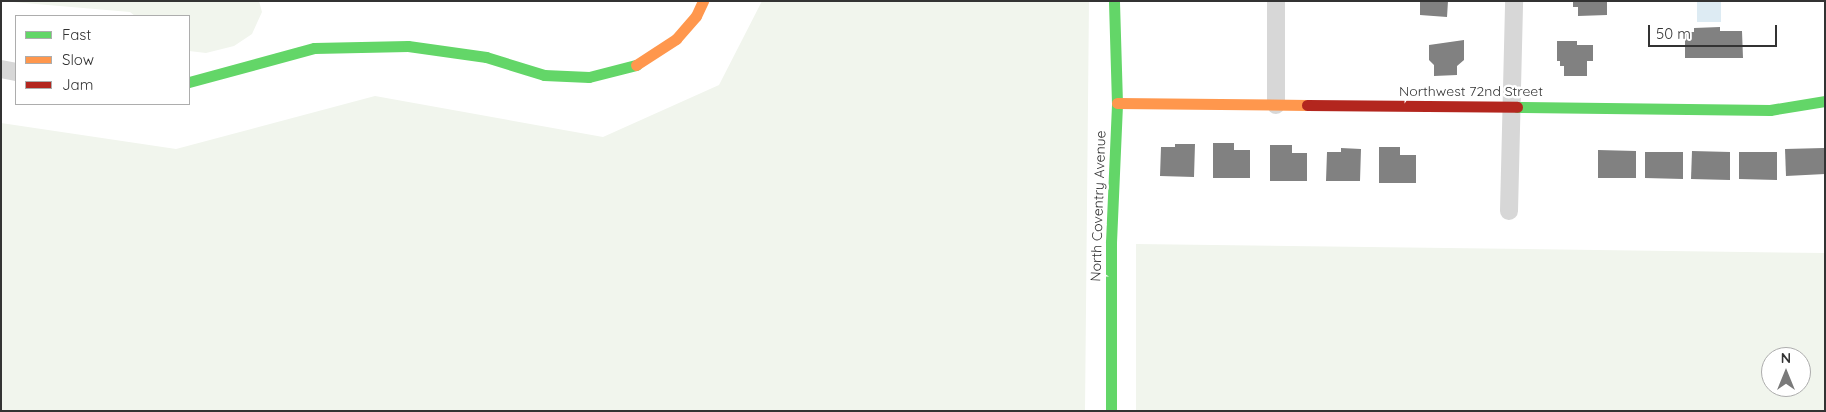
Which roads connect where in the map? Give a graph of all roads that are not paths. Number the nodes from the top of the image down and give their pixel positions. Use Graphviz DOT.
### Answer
graph roads {
  1 [pos="703,1"];
  2 [pos="1114,1"];
  3 [pos="1276,1"];
  4 [pos="1514,1"];
  5 [pos="1,69"];
  6 [pos="15,72"];
  7 [pos="190,82"];
  8 [pos="1825,101"];
  9 [pos="1117,103"];
  10 [pos="1276,105"];
  11 [pos="1513,106"];
  12 [pos="1509,211"];
  13 [pos="1111,411"];
  1 -- 7 [label="street"];
  2 -- 9 [label="street, North Coventry Avenue"];
  3 -- 10 [label="street"];
  4 -- 11 [label="street"];
  5 -- 6 [label="street"];
  8 -- 11 [label="street, Northwest 72nd Street"];
  9 -- 10 [label="street, Northwest 72nd Street"];
  9 -- 13 [label="street, North Coventry Avenue"];
  10 -- 11 [label="street, Northwest 72nd Street"];
  11 -- 12 [label="street"];
}
